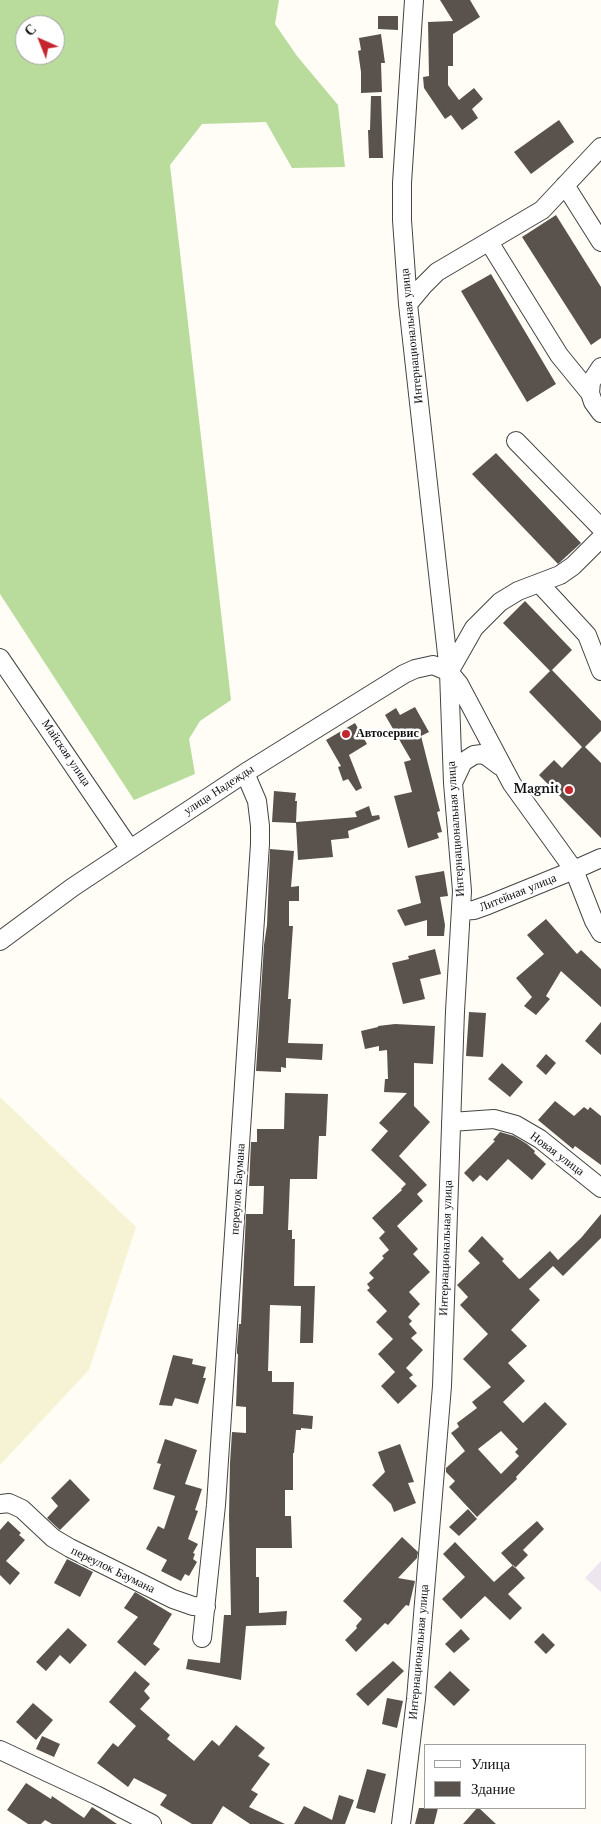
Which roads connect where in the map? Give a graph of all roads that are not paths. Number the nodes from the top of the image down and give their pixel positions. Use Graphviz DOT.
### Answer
graph roads {
  1 [pos="414,0"];
  2 [pos="601,147"];
  3 [pos="565,185"];
  4 [pos="489,242"];
  5 [pos="601,242"];
  6 [pos="408,304"];
  7 [pos="601,367"];
  8 [pos="590,393"];
  9 [pos="601,413"];
  10 [pos="516,441"];
  11 [pos="601,528"];
  12 [pos="601,538"];
  13 [pos="539,583"];
  14 [pos="0,658"];
  15 [pos="601,670"];
  16 [pos="448,672"];
  17 [pos="502,768"];
  18 [pos="245,773"];
  19 [pos="452,784"];
  20 [pos="130,849"];
  21 [pos="601,858"];
  22 [pos="574,870"];
  23 [pos="461,912"];
  24 [pos="601,933"];
  25 [pos="0,941"];
  26 [pos="451,1122"];
  27 [pos="601,1188"];
  28 [pos="2,1504"];
  29 [pos="206,1608"];
  30 [pos="202,1638"];
  31 [pos="0,1750"];
  32 [pos="152,1824"];
  33 [pos="401,1824"];
  1 -- 6 [label="street, Интернациональная улица"];
  2 -- 3 [label="street"];
  3 -- 4 [label="street"];
  3 -- 5 [label="street"];
  4 -- 6 [label="street"];
  4 -- 8 [label="street"];
  6 -- 16 [label="street, Интернациональная улица"];
  7 -- 8 [label="street"];
  8 -- 9 [label="street"];
  10 -- 11 [label="street"];
  12 -- 13 [label="street"];
  13 -- 15 [label="street"];
  13 -- 16 [label="street"];
  14 -- 20 [label="street, Майская улица"];
  16 -- 17 [label="street"];
  16 -- 18 [label="street, улица Надежды"];
  16 -- 19 [label="street, Интернациональная улица"];
  17 -- 19 [label="street"];
  17 -- 22 [label="street"];
  18 -- 20 [label="street, улица Надежды"];
  18 -- 29 [label="street, переулок Баумана"];
  19 -- 23 [label="street, Интернациональная улица"];
  20 -- 25 [label="street, улица Надежды"];
  21 -- 22 [label="street, Литейная улица"];
  22 -- 23 [label="street, Литейная улица"];
  22 -- 24 [label="street"];
  23 -- 26 [label="street, Интернациональная улица"];
  26 -- 27 [label="street, Новая улица"];
  26 -- 33 [label="street, Интернациональная улица"];
  28 -- 29 [label="street, переулок Баумана"];
  29 -- 30 [label="street, переулок Баумана"];
  31 -- 32 [label="street"];
}
